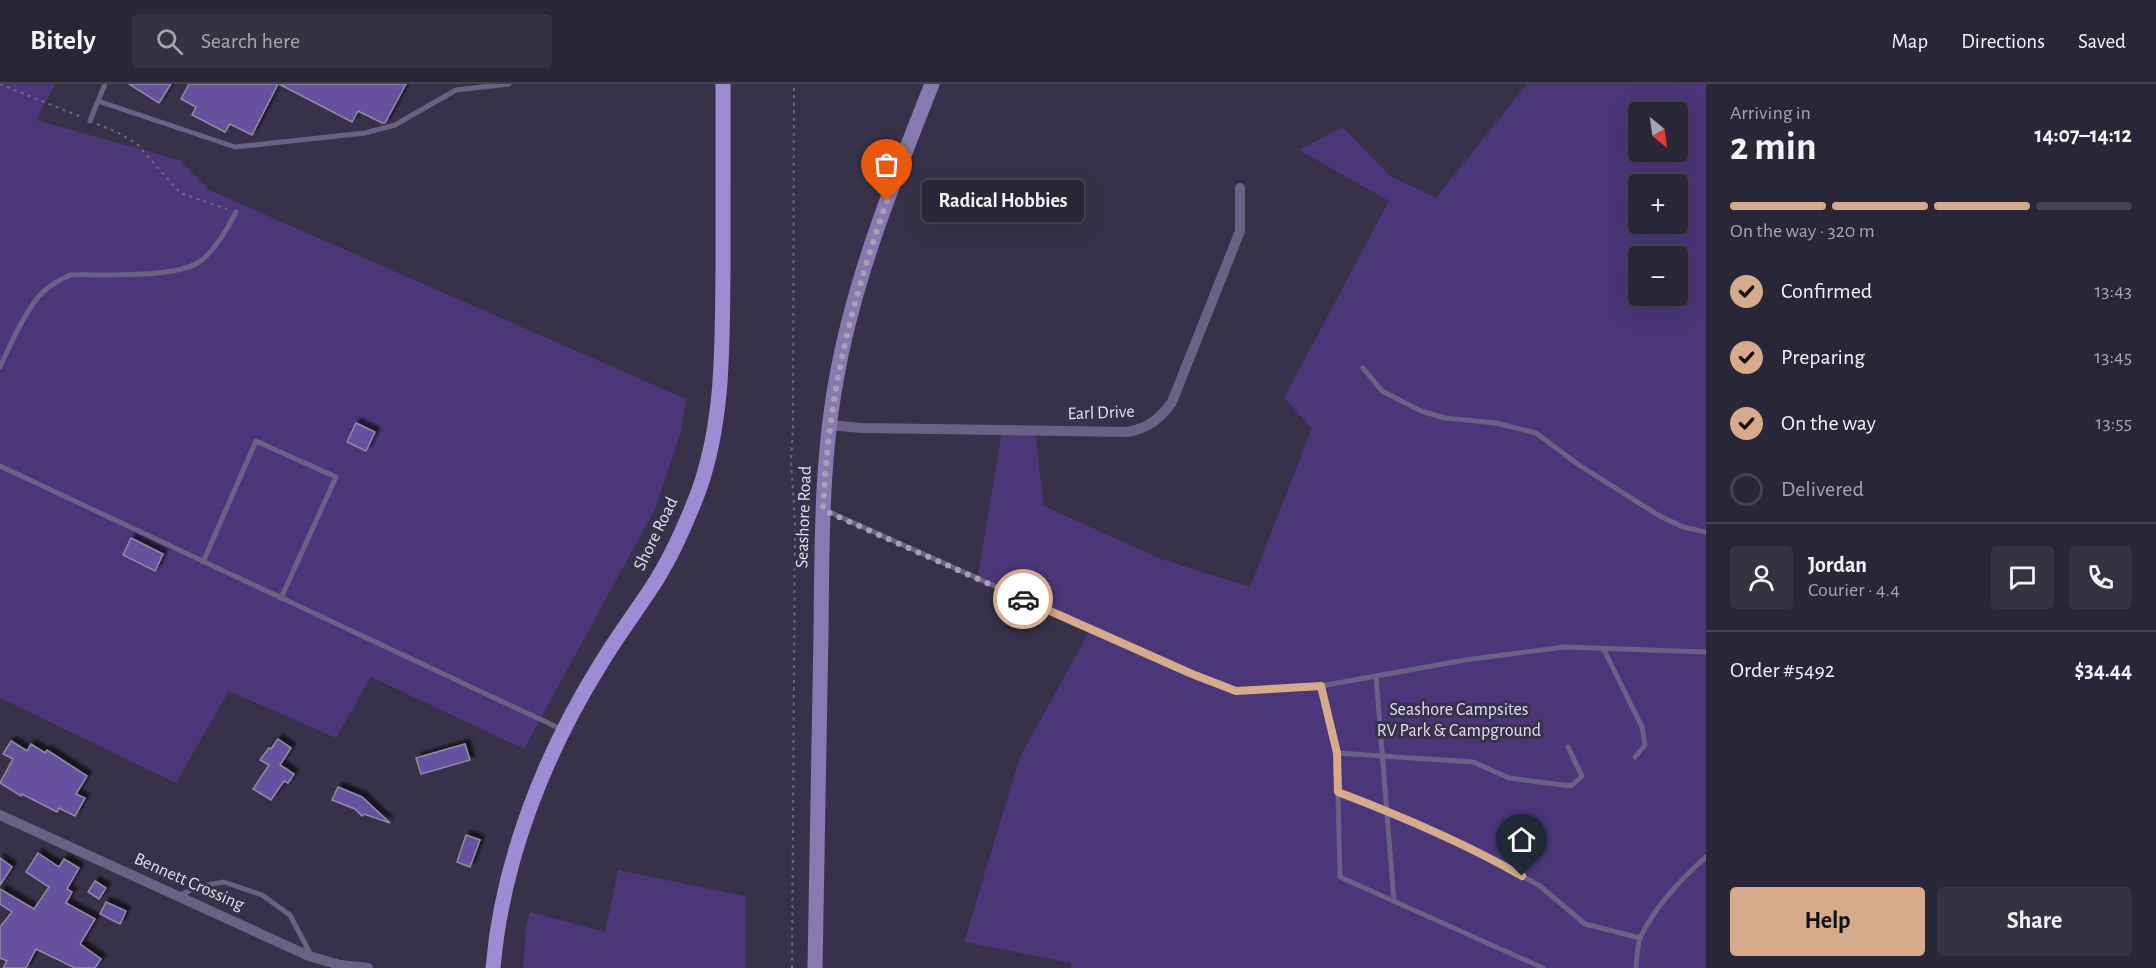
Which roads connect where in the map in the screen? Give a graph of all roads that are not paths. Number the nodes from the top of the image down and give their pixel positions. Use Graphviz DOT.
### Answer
graph roads {
  1 [pos="105,84"];
  2 [pos="509,84"];
  3 [pos="723,84"];
  4 [pos="932,84"];
  5 [pos="98,101"];
  6 [pos="90,121"];
  7 [pos="1239,188"];
  8 [pos="236,212"];
  9 [pos="0,367"];
  10 [pos="1363,368"];
  11 [pos="829,426"];
  12 [pos="0,466"];
  13 [pos="823,510"];
  14 [pos="1706,532"];
  15 [pos="203,562"];
  16 [pos="281,598"];
  17 [pos="1604,650"];
  18 [pos="1706,652"];
  19 [pos="1376,676"];
  20 [pos="1321,686"];
  21 [pos="564,730"];
  22 [pos="1568,747"];
  23 [pos="1337,753"];
  24 [pos="1383,756"];
  25 [pos="1635,757"];
  26 [pos="1338,792"];
  27 [pos="1385,810"];
  28 [pos="0,815"];
  29 [pos="1706,857"];
  30 [pos="178,897"];
  31 [pos="1394,901"];
  32 [pos="1640,938"];
  33 [pos="312,957"];
  34 [pos="368,968"];
  35 [pos="493,968"];
  36 [pos="815,968"];
  37 [pos="1543,968"];
  38 [pos="1636,968"];
  1 -- 5 [label="lane"];
  2 -- 5 [label="lane"];
  3 -- 21 [label="main road, Shore Road"];
  4 -- 11 [label="street, Seashore Road"];
  5 -- 6 [label="lane"];
  7 -- 11 [label="street, Earl Drive"];
  8 -- 9 [label="lane"];
  10 -- 14 [label="lane"];
  11 -- 13 [label="street, Seashore Road"];
  12 -- 15 [label="lane"];
  13 -- 20 [label="lane"];
  13 -- 36 [label="street, Seashore Road"];
  15 -- 16 [label="lane"];
  15 -- 16 [label="lane"];
  16 -- 21 [label="lane"];
  17 -- 18 [label="lane"];
  17 -- 19 [label="lane"];
  17 -- 25 [label="lane"];
  19 -- 20 [label="lane"];
  19 -- 24 [label="lane"];
  20 -- 23 [label="lane"];
  21 -- 35 [label="main road, Shore Road"];
  22 -- 24 [label="lane"];
  23 -- 24 [label="lane"];
  23 -- 26 [label="lane"];
  24 -- 27 [label="lane"];
  26 -- 27 [label="lane"];
  26 -- 31 [label="lane"];
  27 -- 31 [label="lane"];
  27 -- 32 [label="lane"];
  28 -- 30 [label="street, Bennett Crossing"];
  29 -- 32 [label="lane"];
  30 -- 33 [label="street, Bennett Crossing"];
  30 -- 33 [label="lane"];
  31 -- 37 [label="lane"];
  32 -- 38 [label="lane"];
  33 -- 34 [label="street, Bennett Crossing"];
}
